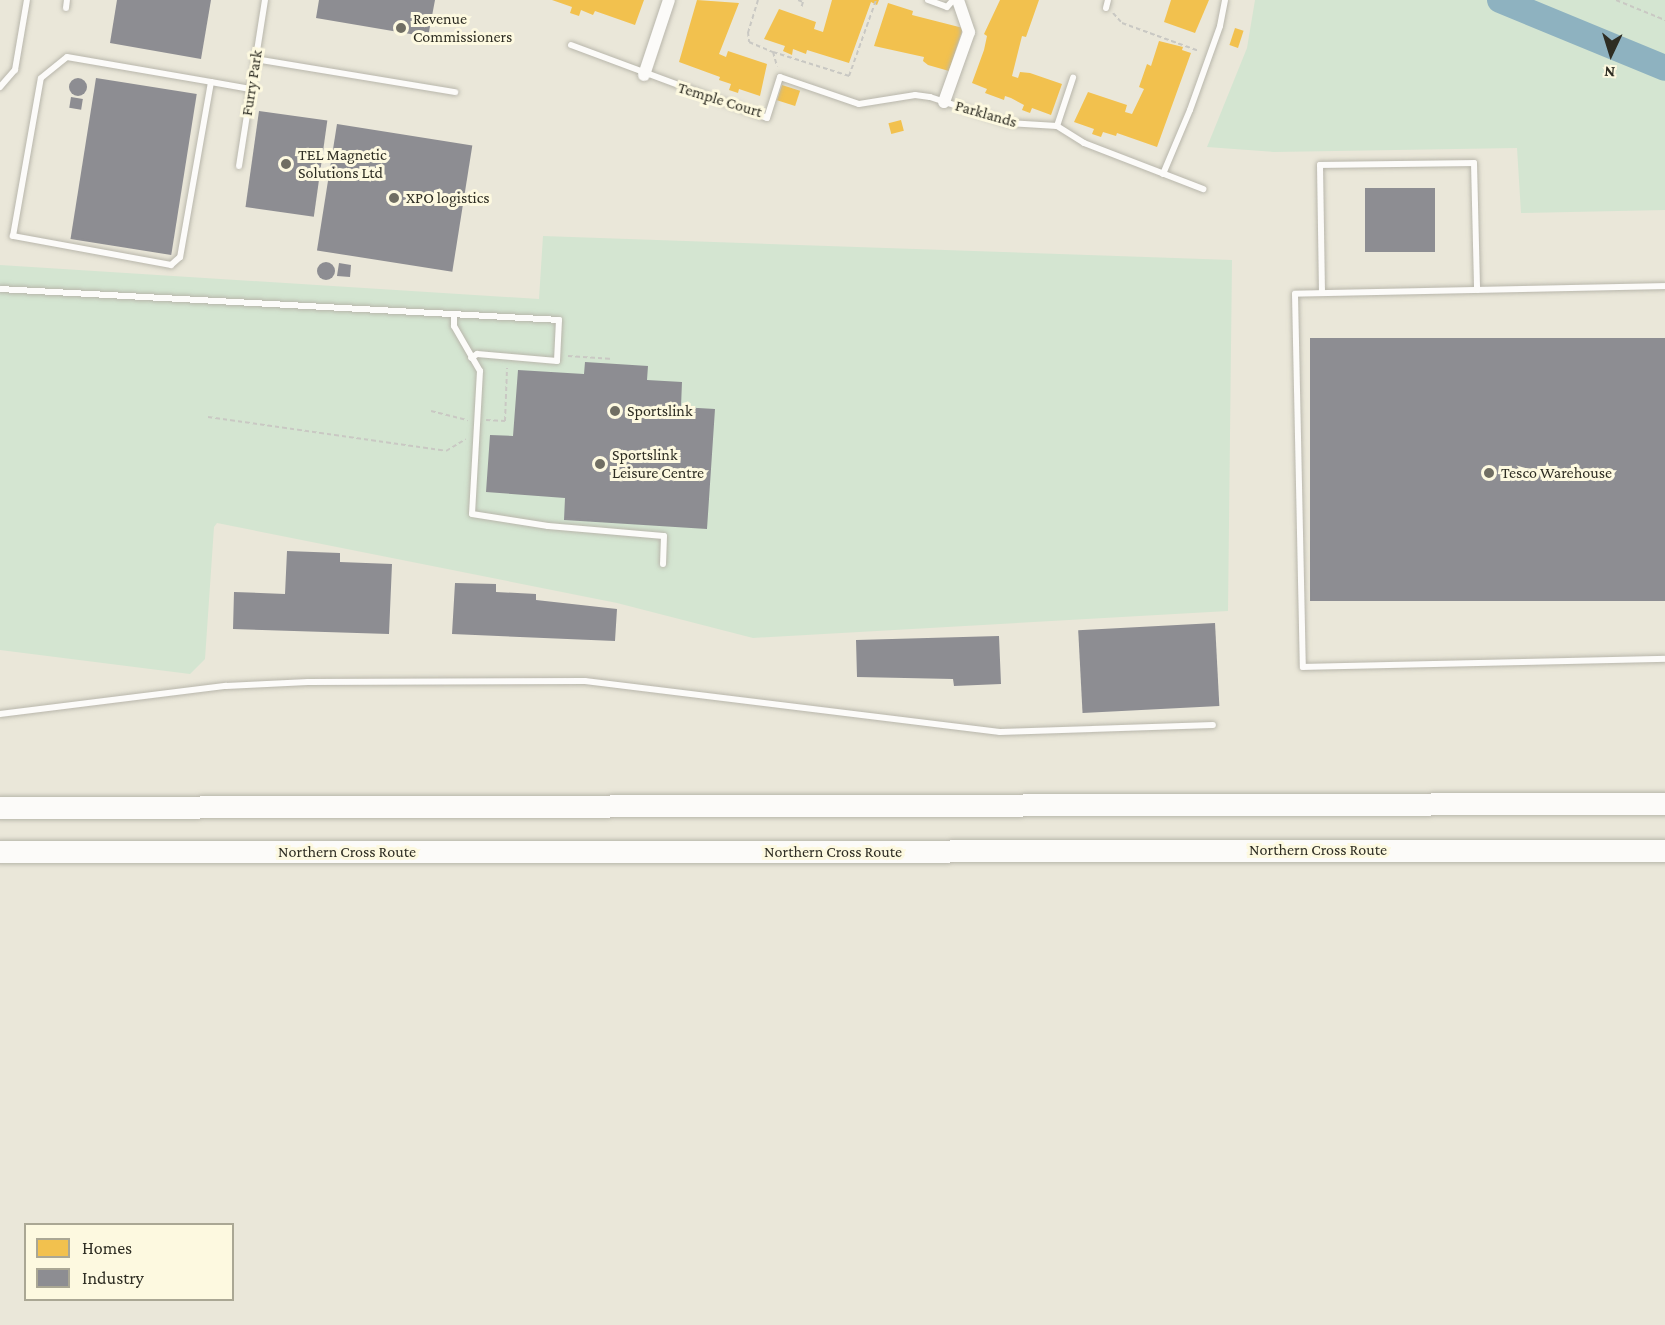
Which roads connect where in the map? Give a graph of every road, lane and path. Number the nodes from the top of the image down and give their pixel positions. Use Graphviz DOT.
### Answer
graph roads {
  1 [pos="27,0"];
  2 [pos="67,0"];
  3 [pos="265,0"];
  4 [pos="669,0"];
  5 [pos="758,0"];
  6 [pos="798,0"];
  7 [pos="876,0"];
  8 [pos="928,0"];
  9 [pos="955,0"];
  10 [pos="1108,0"];
  11 [pos="1224,0"];
  12 [pos="1616,0"];
  13 [pos="66,8"];
  14 [pos="801,8"];
  15 [pos="1106,8"];
  16 [pos="1665,20"];
  17 [pos="571,45"];
  18 [pos="773,52"];
  19 [pos="1209,55"];
  20 [pos="255,59"];
  21 [pos="644,75"];
  22 [pos="780,77"];
  23 [pos="1073,78"];
  24 [pos="211,82"];
  25 [pos="0,87"];
  26 [pos="250,89"];
  27 [pos="455,92"];
  28 [pos="944,102"];
  29 [pos="1057,126"];
  30 [pos="239,166"];
  31 [pos="1163,174"];
  32 [pos="1203,189"];
  33 [pos="1665,286"];
  34 [pos="0,289"];
  35 [pos="1477,290"];
  36 [pos="1322,293"];
  37 [pos="454,314"];
  38 [pos="557,355"];
  39 [pos="471,358"];
  40 [pos="613,359"];
  41 [pos="208,417"];
  42 [pos="468,420"];
  43 [pos="663,564"];
  44 [pos="1665,659"];
  45 [pos="0,714"];
  46 [pos="1213,725"];
  47 [pos="1665,804"];
  48 [pos="0,808"];
  49 [pos="1665,851"];
  50 [pos="0,852"];
  1 -- 25 [label="lane"];
  2 -- 13 [label="lane"];
  3 -- 20 [label="lane, Furry Park"];
  4 -- 21 [label="street"];
  5 -- 18 [label="path"];
  6 -- 14 [label="path"];
  7 -- 18 [label="path"];
  8 -- 9 [label="lane"];
  9 -- 28 [label="street, Parklands"];
  10 -- 15 [label="lane"];
  11 -- 19 [label="lane"];
  12 -- 16 [label="path"];
  15 -- 19 [label="path"];
  17 -- 21 [label="lane, Temple Court"];
  18 -- 22 [label="path"];
  19 -- 31 [label="lane"];
  20 -- 26 [label="lane, Furry Park"];
  20 -- 27 [label="lane"];
  21 -- 22 [label="lane, Temple Court"];
  22 -- 28 [label="lane"];
  23 -- 29 [label="lane"];
  24 -- 24 [label="lane"];
  24 -- 26 [label="lane"];
  26 -- 30 [label="lane, Furry Park"];
  28 -- 29 [label="lane, Parklands"];
  29 -- 31 [label="lane, Parklands"];
  31 -- 32 [label="lane, Parklands"];
  33 -- 35 [label="lane"];
  34 -- 37 [label="lane"];
  35 -- 36 [label="lane"];
  35 -- 36 [label="lane"];
  36 -- 44 [label="lane"];
  37 -- 38 [label="lane"];
  37 -- 39 [label="lane"];
  38 -- 39 [label="lane"];
  38 -- 40 [label="path"];
  39 -- 43 [label="lane"];
  41 -- 42 [label="path"];
  45 -- 46 [label="lane"];
  47 -- 48 [label="highway"];
  49 -- 50 [label="highway, Northern Cross Route"];
}
